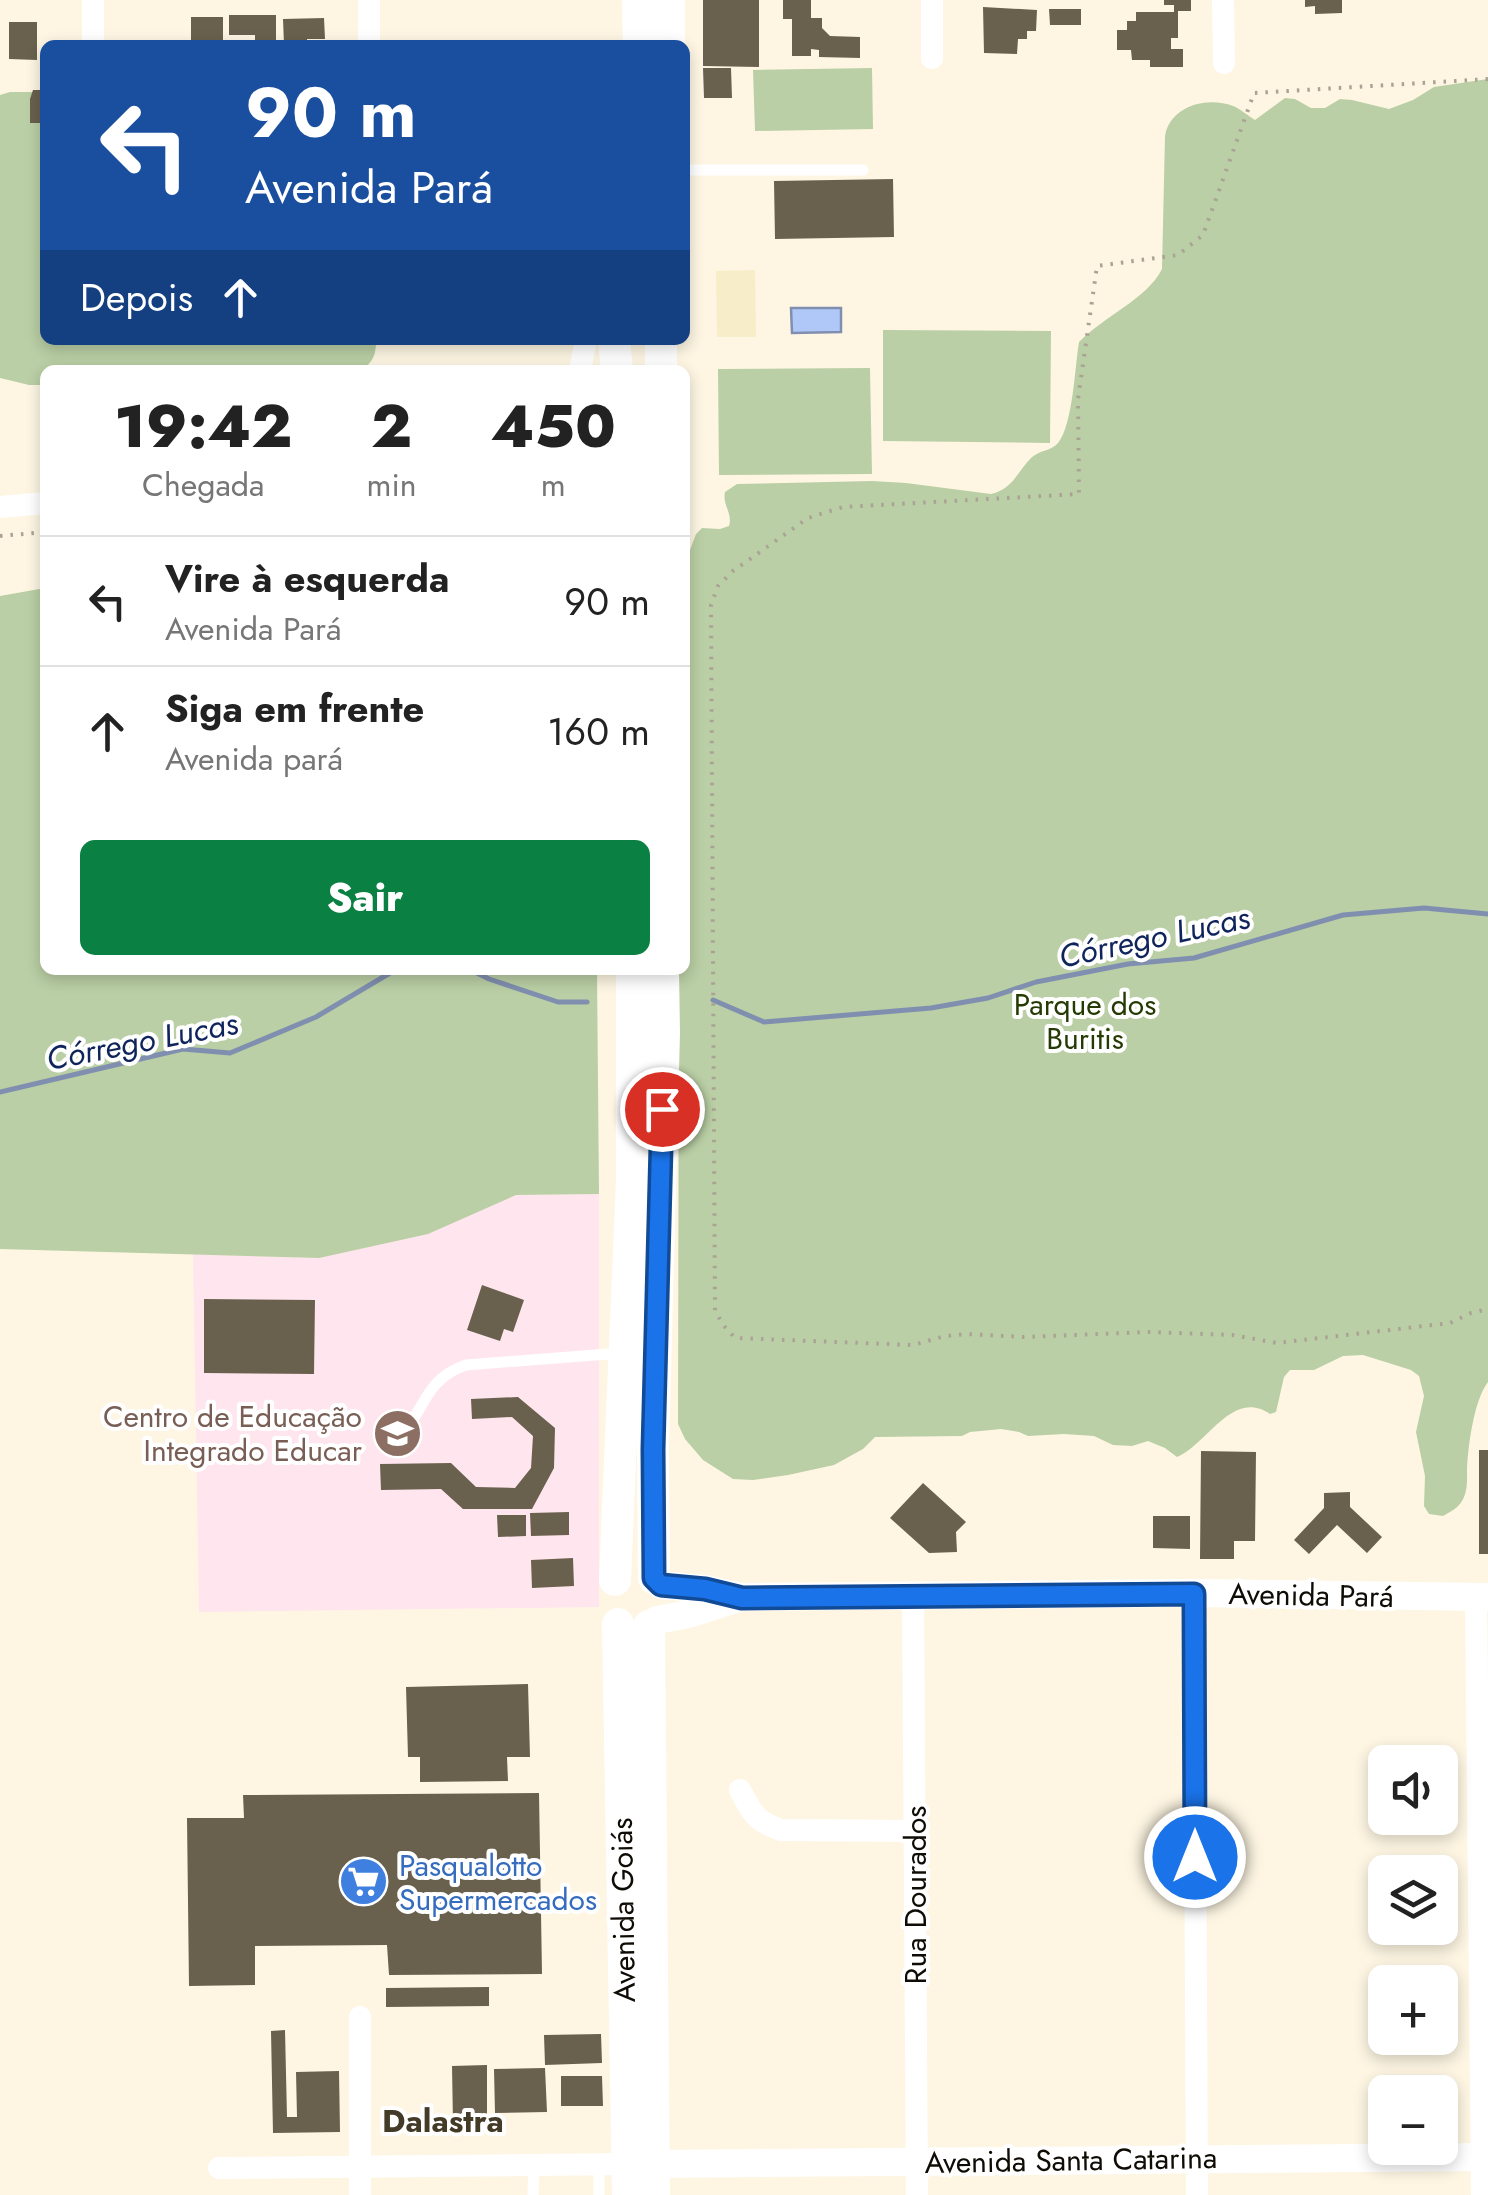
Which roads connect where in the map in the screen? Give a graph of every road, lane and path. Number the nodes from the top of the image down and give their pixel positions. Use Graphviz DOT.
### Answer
graph roads {
  1 [pos="93,0"];
  2 [pos="369,0"];
  3 [pos="638,0"];
  4 [pos="669,0"];
  5 [pos="932,0"];
  6 [pos="1223,0"];
  7 [pos="93,40"];
  8 [pos="369,40"];
  9 [pos="639,40"];
  10 [pos="669,40"];
  11 [pos="932,58"];
  12 [pos="1224,63"];
  13 [pos="1488,78"];
  14 [pos="690,170"];
  15 [pos="863,170"];
  16 [pos="40,503"];
  17 [pos="0,507"];
  18 [pos="40,532"];
  19 [pos="0,536"];
  20 [pos="632,975"];
  21 [pos="663,975"];
  22 [pos="1488,1309"];
  23 [pos="626,1353"];
  24 [pos="408,1430"];
  25 [pos="615,1580"];
  26 [pos="657,1581"];
  27 [pos="1194,1594"];
  28 [pos="913,1595"];
  29 [pos="1482,1597"];
  30 [pos="742,1598"];
  31 [pos="641,1624"];
  32 [pos="740,1790"];
  33 [pos="914,1832"];
  34 [pos="360,2017"];
  35 [pos="1485,2158"];
  36 [pos="1197,2159"];
  37 [pos="917,2162"];
  38 [pos="534,2165"];
  39 [pos="360,2167"];
  40 [pos="219,2168"];
  41 [pos="633,2177"];
  42 [pos="360,2195"];
  43 [pos="533,2195"];
  44 [pos="599,2195"];
  45 [pos="917,2195"];
  46 [pos="1197,2195"];
  47 [pos="1482,2195"];
  1 -- 7 [label="street"];
  2 -- 8 [label="street"];
  3 -- 9 [label="main road"];
  4 -- 10 [label="main road"];
  5 -- 11 [label="street"];
  6 -- 12 [label="street"];
  13 -- 22 [label="path"];
  14 -- 15 [label="lane"];
  16 -- 17 [label="street"];
  18 -- 19 [label="path"];
  20 -- 23 [label="main road"];
  21 -- 26 [label="main road"];
  23 -- 24 [label="lane"];
  23 -- 25 [label="main road"];
  25 -- 26 [label="main road"];
  25 -- 31 [label="main road"];
  26 -- 30 [label="street"];
  26 -- 31 [label="main road"];
  27 -- 28 [label="street, Avenida Pará"];
  27 -- 29 [label="street, Avenida Pará"];
  27 -- 36 [label="street"];
  28 -- 30 [label="street, Avenida Pará"];
  28 -- 33 [label="street, Rua Dourados"];
  29 -- 35 [label="street"];
  30 -- 31 [label="street, Avenida Pará"];
  31 -- 41 [label="main road, Avenida Goiás"];
  32 -- 33 [label="street"];
  33 -- 37 [label="street, Rua Dourados"];
  34 -- 39 [label="street"];
  35 -- 36 [label="street, Avenida Santa Catarina"];
  35 -- 47 [label="street"];
  36 -- 37 [label="street, Avenida Santa Catarina"];
  36 -- 46 [label="street"];
  37 -- 41 [label="street, Avenida Santa Catarina"];
  37 -- 45 [label="street, Rua Dourados"];
  38 -- 39 [label="street, Avenida Santa Catarina"];
  38 -- 41 [label="street, Avenida Santa Catarina"];
  38 -- 43 [label="lane"];
  39 -- 40 [label="street, Avenida Santa Catarina"];
  39 -- 42 [label="street"];
  41 -- 44 [label="lane"];
}
